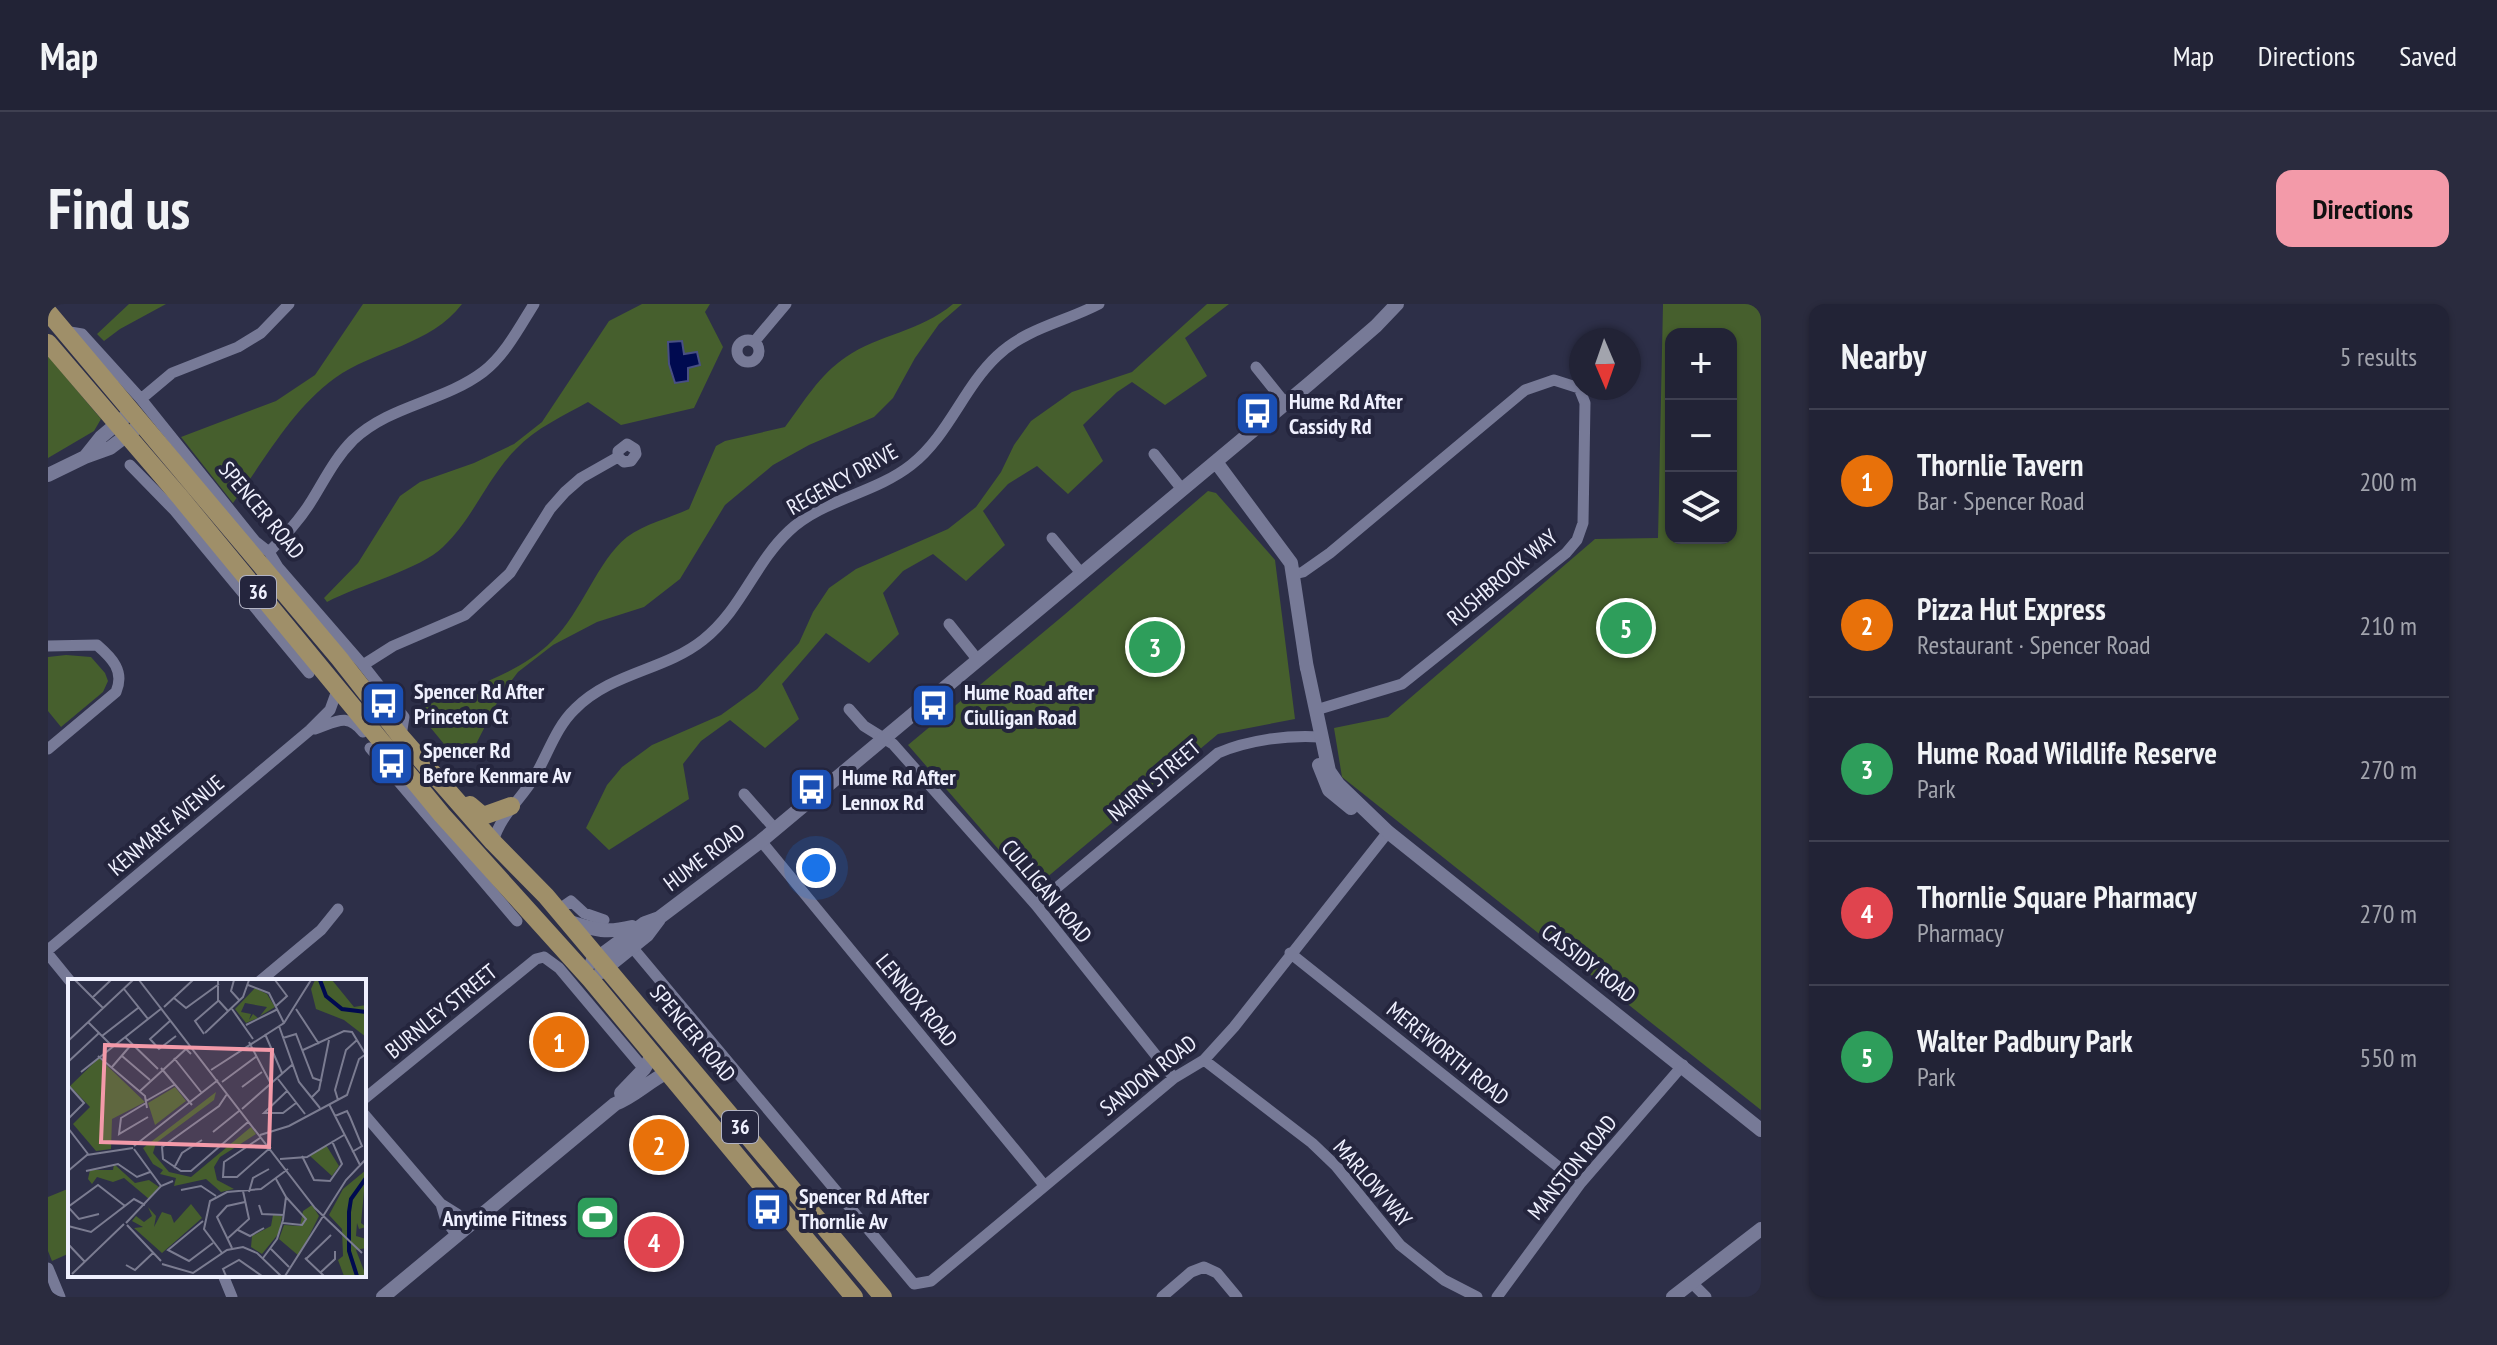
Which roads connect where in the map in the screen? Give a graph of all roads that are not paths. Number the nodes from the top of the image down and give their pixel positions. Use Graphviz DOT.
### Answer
graph roads {
  1 [pos="289,304"];
  2 [pos="534,304"];
  3 [pos="786,304"];
  4 [pos="1099,304"];
  5 [pos="1397,304"];
  6 [pos="48,312"];
  7 [pos="754,342"];
  8 [pos="48,343"];
  9 [pos="1256,367"];
  10 [pos="1569,384"];
  11 [pos="1584,400"];
  12 [pos="1285,403"];
  13 [pos="139,411"];
  14 [pos="121,430"];
  15 [pos="1154,454"];
  16 [pos="618,457"];
  17 [pos="130,465"];
  18 [pos="1212,465"];
  19 [pos="48,475"];
  20 [pos="1181,488"];
  21 [pos="177,504"];
  22 [pos="1052,538"];
  23 [pos="269,552"];
  24 [pos="1081,573"];
  25 [pos="1294,574"];
  26 [pos="949,624"];
  27 [pos="280,640"];
  28 [pos="300,641"];
  29 [pos="48,646"];
  30 [pos="977,659"];
  31 [pos="1306,663"];
  32 [pos="358,670"];
  33 [pos="309,673"];
  34 [pos="338,688"];
  35 [pos="849,709"];
  36 [pos="1316,710"];
  37 [pos="310,730"];
  38 [pos="1316,736"];
  39 [pos="882,738"];
  40 [pos="395,743"];
  41 [pos="370,748"];
  42 [pos="48,749"];
  43 [pos="744,794"];
  44 [pos="418,795"];
  45 [pos="511,806"];
  46 [pos="488,829"];
  47 [pos="775,829"];
  48 [pos="1388,832"];
  49 [pos="761,841"];
  50 [pos="1036,905"];
  51 [pos="338,909"];
  52 [pos="562,915"];
  53 [pos="604,920"];
  54 [pos="517,921"];
  55 [pos="652,921"];
  56 [pos="550,934"];
  57 [pos="632,947"];
  58 [pos="48,952"];
  59 [pos="1290,953"];
  60 [pos="544,957"];
  61 [pos="602,962"];
  62 [pos="587,975"];
  63 [pos="68,979"];
  64 [pos="262,979"];
  65 [pos="1204,1060"];
  66 [pos="648,1062"];
  67 [pos="1683,1065"];
  68 [pos="668,1072"];
  69 [pos="697,1077"];
  70 [pos="1174,1078"];
  71 [pos="366,1097"];
  72 [pos="615,1104"];
  73 [pos="366,1116"];
  74 [pos="1761,1130"];
  75 [pos="761,1184"];
  76 [pos="1580,1184"];
  77 [pos="1044,1185"];
  78 [pos="1761,1229"];
  79 [pos="462,1231"];
  80 [pos="48,1268"];
  81 [pos="224,1277"];
  82 [pos="931,1281"];
  83 [pos="1692,1283"];
  84 [pos="60,1297"];
  85 [pos="232,1297"];
  86 [pos="383,1297"];
  87 [pos="854,1297"];
  88 [pos="883,1297"];
  89 [pos="1162,1297"];
  90 [pos="1237,1297"];
  91 [pos="1477,1297"];
  92 [pos="1497,1297"];
  93 [pos="1673,1297"];
  94 [pos="1706,1297"];
  1 -- 13 [label="street"];
  2 -- 23 [label="street"];
  3 -- 7 [label="street"];
  4 -- 45 [label="street, REGENCY DRIVE"];
  5 -- 12 [label="street, HUME ROAD"];
  6 -- 13 [label="main road, SPENCER ROAD / 36"];
  8 -- 14 [label="main road, SPENCER ROAD / 36"];
  9 -- 12 [label="street"];
  10 -- 25 [label="street, RUSHBROOK WAY"];
  11 -- 36 [label="street, RUSHBROOK WAY"];
  12 -- 18 [label="street, HUME ROAD"];
  13 -- 14 [label="street"];
  13 -- 23 [label="street, SPENCER ROAD"];
  13 -- 32 [label="main road, SPENCER ROAD / 36"];
  14 -- 19 [label="street"];
  14 -- 21 [label="main road, SPENCER ROAD / 36"];
  15 -- 20 [label="street"];
  16 -- 32 [label="street"];
  17 -- 21 [label="street, SPENCER ROAD"];
  18 -- 20 [label="street, HUME ROAD"];
  18 -- 25 [label="street, CASSIDY ROAD"];
  20 -- 24 [label="street, HUME ROAD"];
  21 -- 27 [label="street, SPENCER ROAD"];
  21 -- 28 [label="main road, SPENCER ROAD / 36"];
  22 -- 24 [label="street"];
  23 -- 32 [label="street, SPENCER ROAD"];
  24 -- 30 [label="street, HUME ROAD"];
  25 -- 31 [label="street, CASSIDY ROAD"];
  26 -- 30 [label="street"];
  27 -- 28 [label="street"];
  27 -- 33 [label="street, SPENCER ROAD"];
  28 -- 34 [label="main road, SPENCER ROAD / 36"];
  29 -- 42 [label="street"];
  30 -- 39 [label="street, HUME ROAD"];
  31 -- 36 [label="street, CASSIDY ROAD"];
  31 -- 38 [label="street, CASSIDY ROAD"];
  32 -- 40 [label="main road, SPENCER ROAD / 36"];
  32 -- 44 [label="main road"];
  34 -- 37 [label="street, KENMARE AVENUE"];
  34 -- 40 [label="main road, SPENCER ROAD / 36"];
  35 -- 39 [label="street"];
  36 -- 38 [label="street, CASSIDY ROAD"];
  37 -- 40 [label="street, KENMARE AVENUE"];
  37 -- 58 [label="street, KENMARE AVENUE"];
  38 -- 48 [label="street, CASSIDY ROAD"];
  38 -- 50 [label="street, NAIRN STREET"];
  39 -- 47 [label="street, HUME ROAD"];
  39 -- 50 [label="street, CULLIGAN ROAD"];
  40 -- 44 [label="main road, SPENCER ROAD / 36"];
  40 -- 46 [label="main road, SPENCER ROAD / 36"];
  41 -- 44 [label="street, SPENCER ROAD"];
  43 -- 47 [label="street, HUME ROAD"];
  44 -- 54 [label="street, SPENCER ROAD"];
  44 -- 56 [label="main road, SPENCER ROAD / 36"];
  45 -- 46 [label="main road"];
  45 -- 46 [label="street, REGENCY DRIVE"];
  46 -- 52 [label="main road, SPENCER ROAD / 36"];
  46 -- 56 [label="main road"];
  47 -- 49 [label="street, HUME ROAD"];
  48 -- 59 [label="street, SANDON ROAD"];
  48 -- 67 [label="street, CASSIDY ROAD"];
  49 -- 55 [label="street, HUME ROAD"];
  49 -- 77 [label="street, LENNOX ROAD"];
  50 -- 70 [label="street, CULLIGAN ROAD"];
  51 -- 64 [label="street"];
  52 -- 53 [label="street"];
  52 -- 55 [label="street, HUME ROAD"];
  52 -- 61 [label="main road, SPENCER ROAD / 36"];
  55 -- 57 [label="street, HUME ROAD"];
  55 -- 61 [label="street, HUME ROAD"];
  56 -- 60 [label="street"];
  56 -- 62 [label="main road, SPENCER ROAD / 36"];
  57 -- 61 [label="street, HUME ROAD"];
  57 -- 82 [label="street, SPENCER ROAD"];
  58 -- 63 [label="street"];
  59 -- 65 [label="street, SANDON ROAD"];
  59 -- 76 [label="street, MEREWORTH ROAD"];
  60 -- 66 [label="street, SPENCER ROAD"];
  60 -- 71 [label="street, BURNLEY STREET"];
  61 -- 62 [label="street, HUME ROAD"];
  61 -- 69 [label="main road, SPENCER ROAD / 36"];
  62 -- 66 [label="main road, SPENCER ROAD / 36"];
  65 -- 70 [label="street, SANDON ROAD"];
  65 -- 91 [label="street, MARLOW WAY"];
  66 -- 68 [label="main road, SPENCER ROAD / 36"];
  66 -- 72 [label="street"];
  67 -- 74 [label="street, CASSIDY ROAD"];
  67 -- 76 [label="street, MANSTON ROAD"];
  68 -- 72 [label="street"];
  68 -- 75 [label="main road, SPENCER ROAD / 36"];
  69 -- 75 [label="main road"];
  69 -- 88 [label="main road, SPENCER ROAD / 36"];
  70 -- 77 [label="street, SANDON ROAD"];
  72 -- 79 [label="street"];
  73 -- 79 [label="street"];
  75 -- 87 [label="main road, SPENCER ROAD / 36"];
  76 -- 92 [label="street, MANSTON ROAD"];
  77 -- 82 [label="street, SANDON ROAD"];
  78 -- 83 [label="street"];
  79 -- 86 [label="street"];
  80 -- 84 [label="street"];
  81 -- 85 [label="street"];
  83 -- 93 [label="street"];
  83 -- 94 [label="street"];
  89 -- 90 [label="street"];
}
